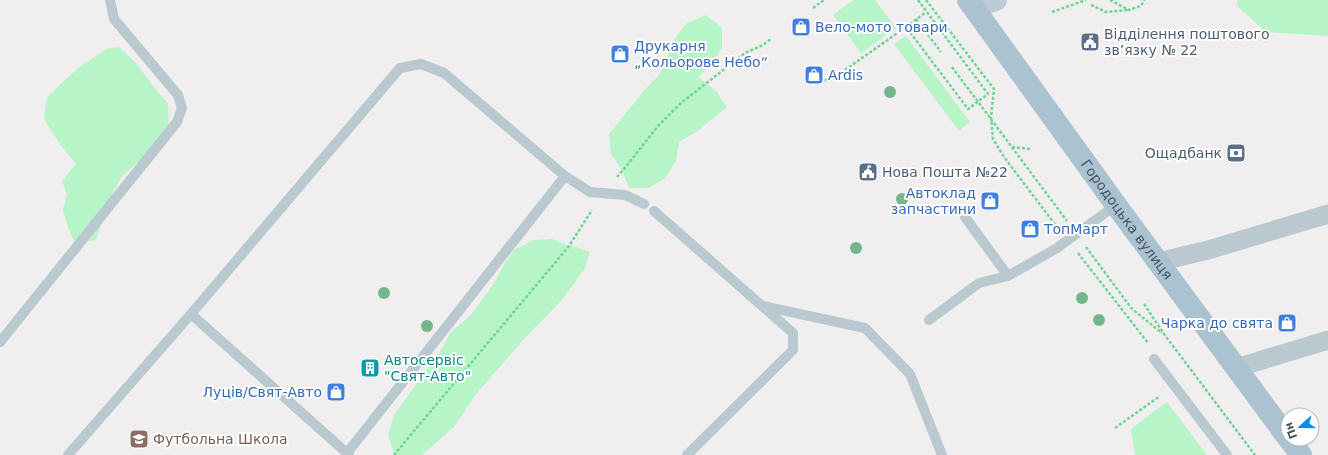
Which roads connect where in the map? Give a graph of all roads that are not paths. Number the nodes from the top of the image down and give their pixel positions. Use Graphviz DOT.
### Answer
graph roads {
  1 [pos="110,0"];
  2 [pos="996,0"];
  3 [pos="971,4"];
  4 [pos="566,176"];
  5 [pos="644,204"];
  6 [pos="1116,205"];
  7 [pos="654,211"];
  8 [pos="1328,214"];
  9 [pos="965,217"];
  10 [pos="1158,262"];
  11 [pos="1008,276"];
  12 [pos="761,306"];
  13 [pos="191,314"];
  14 [pos="929,320"];
  15 [pos="1328,340"];
  16 [pos="0,342"];
  17 [pos="1154,359"];
  18 [pos="1236,368"];
  19 [pos="1280,427"];
  20 [pos="1295,447"];
  21 [pos="348,454"];
  22 [pos="68,455"];
  23 [pos="686,455"];
  24 [pos="942,455"];
  25 [pos="1227,455"];
  26 [pos="1301,455"];
  1 -- 16 [label="lane"];
  2 -- 3 [label="main road"];
  3 -- 6 [label="main road, Городоцька вулиця"];
  4 -- 5 [label="lane"];
  4 -- 13 [label="lane"];
  4 -- 21 [label="lane"];
  6 -- 10 [label="main road, Городоцька вулиця"];
  6 -- 11 [label="lane"];
  7 -- 12 [label="lane"];
  8 -- 10 [label="street"];
  9 -- 11 [label="lane"];
  10 -- 18 [label="main road, Городоцька вулиця"];
  11 -- 14 [label="lane"];
  12 -- 23 [label="lane"];
  12 -- 24 [label="lane"];
  13 -- 21 [label="lane"];
  13 -- 22 [label="lane"];
  15 -- 18 [label="street"];
  17 -- 25 [label="lane"];
  18 -- 19 [label="main road, Городоцька вулиця"];
  20 -- 26 [label="main road, Городоцька вулиця"];
}
